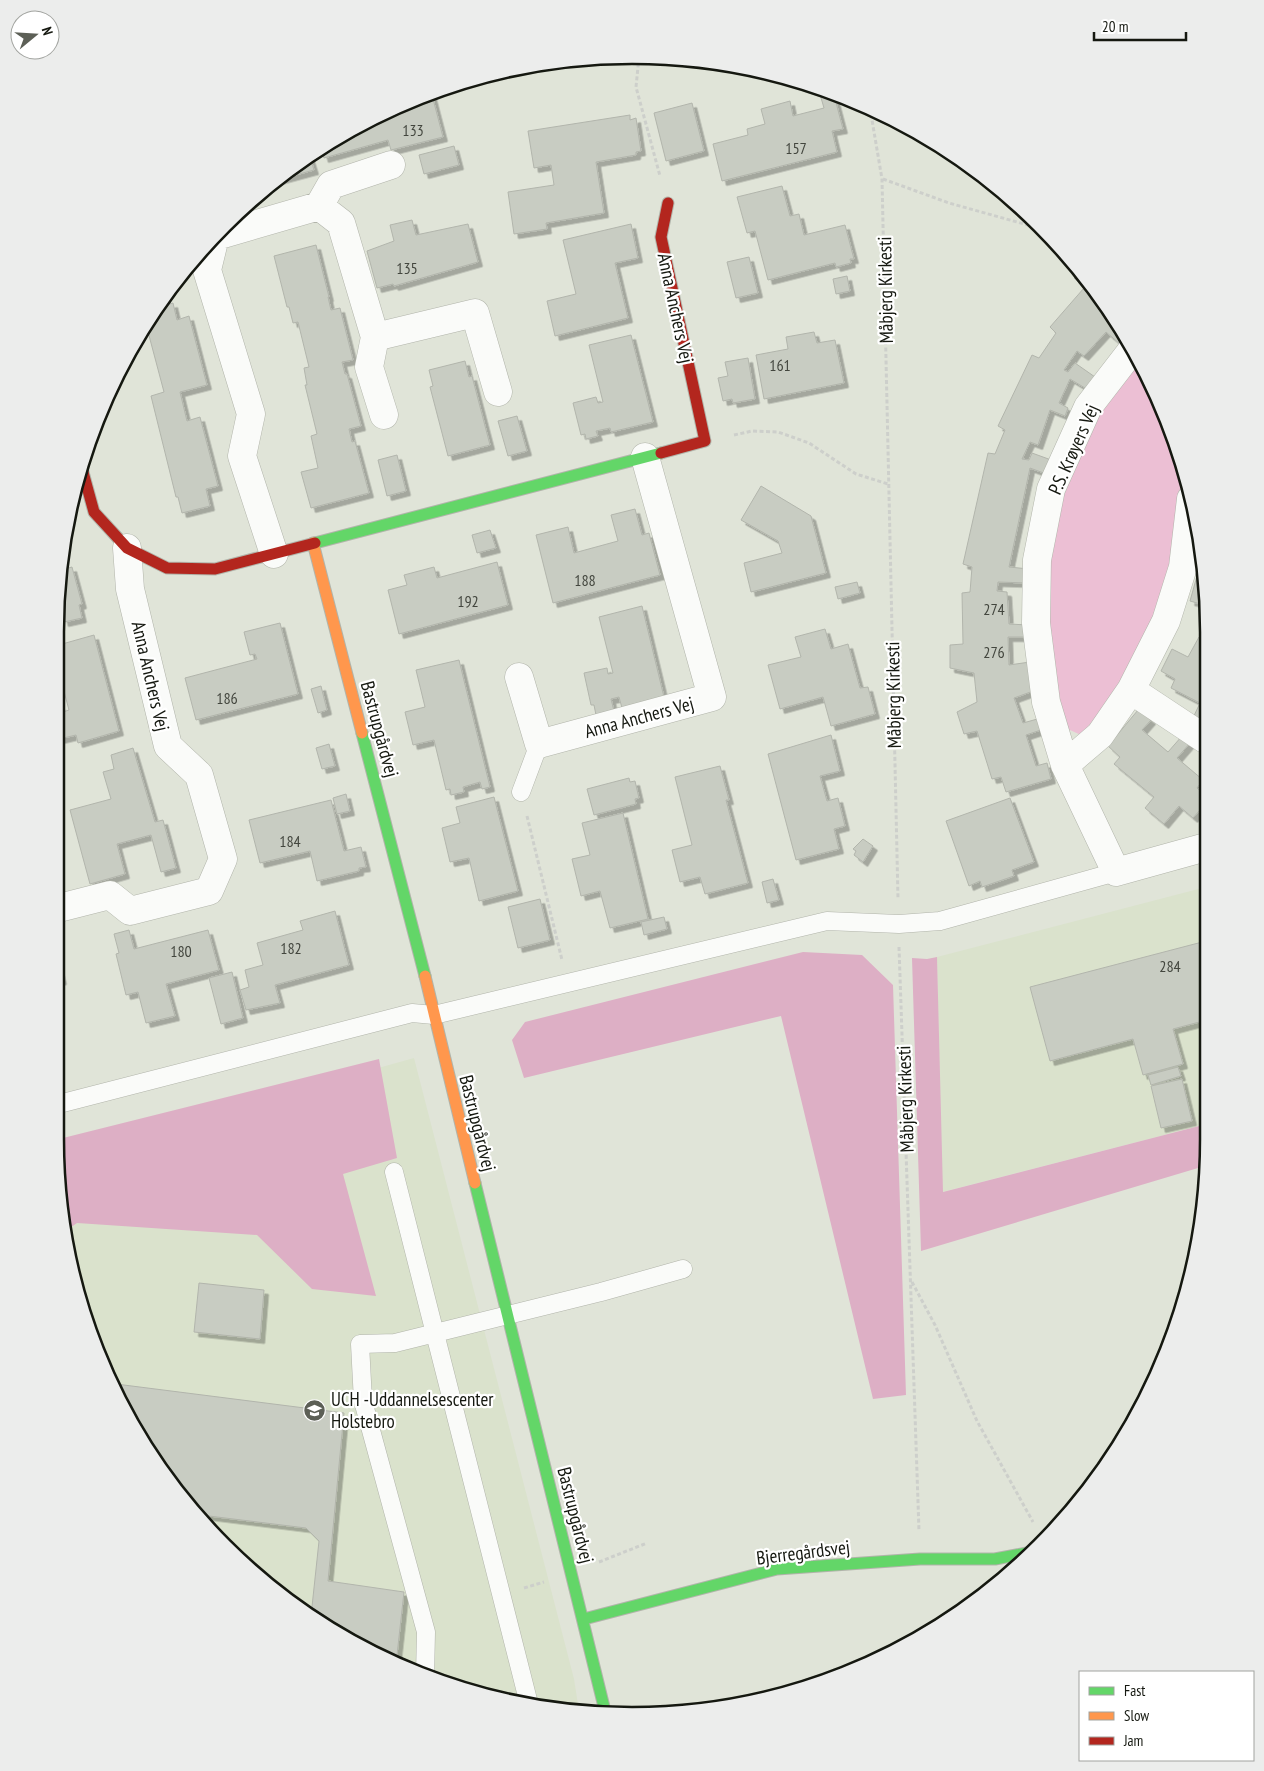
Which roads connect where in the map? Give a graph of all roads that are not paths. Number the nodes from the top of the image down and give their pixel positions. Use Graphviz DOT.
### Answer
graph roads {
  1 [pos="391,165"];
  2 [pos="668,203"];
  3 [pos="319,206"];
  4 [pos="227,233"];
  5 [pos="212,249"];
  6 [pos="375,338"];
  7 [pos="1128,355"];
  8 [pos="498,392"];
  9 [pos="384,415"];
  10 [pos="645,457"];
  11 [pos="85,479"];
  12 [pos="313,544"];
  13 [pos="1193,547"];
  14 [pos="127,548"];
  15 [pos="274,554"];
  16 [pos="519,677"];
  17 [pos="1131,690"];
  18 [pos="1200,736"];
  19 [pos="539,744"];
  20 [pos="1065,765"];
  21 [pos="521,792"];
  22 [pos="1200,850"];
  23 [pos="1116,872"];
  24 [pos="64,906"];
  25 [pos="434,1015"];
  26 [pos="64,1102"];
  27 [pos="394,1172"];
  28 [pos="683,1269"];
  29 [pos="508,1314"];
  30 [pos="434,1333"];
  31 [pos="1020,1554"];
  32 [pos="584,1620"];
  33 [pos="425,1668"];
  34 [pos="527,1697"];
  35 [pos="604,1706"];
  1 -- 3 [label="street"];
  2 -- 10 [label="street, Anna Anchers Vej"];
  3 -- 4 [label="street"];
  3 -- 6 [label="street"];
  5 -- 15 [label="street"];
  6 -- 8 [label="street"];
  6 -- 9 [label="street"];
  7 -- 20 [label="street, P.S. Krøyers Vej"];
  10 -- 12 [label="street"];
  10 -- 19 [label="street, Anna Anchers Vej"];
  11 -- 14 [label="street"];
  12 -- 15 [label="street"];
  12 -- 25 [label="street, Bastrupgårdvej"];
  13 -- 17 [label="street"];
  14 -- 15 [label="street"];
  14 -- 24 [label="street, Anna Anchers Vej"];
  16 -- 19 [label="street"];
  17 -- 18 [label="street"];
  17 -- 20 [label="street"];
  19 -- 21 [label="lane"];
  20 -- 23 [label="street, P.S. Krøyers Vej"];
  22 -- 23 [label="street"];
  23 -- 25 [label="lane"];
  25 -- 26 [label="lane"];
  25 -- 29 [label="street, Bastrupgårdvej"];
  27 -- 30 [label="lane"];
  28 -- 29 [label="lane"];
  29 -- 30 [label="lane"];
  29 -- 32 [label="street, Bastrupgårdvej"];
  30 -- 33 [label="lane"];
  30 -- 34 [label="lane"];
  31 -- 32 [label="street, Bjerregårdsvej"];
  32 -- 35 [label="street, Bastrupgårdvej"];
}
